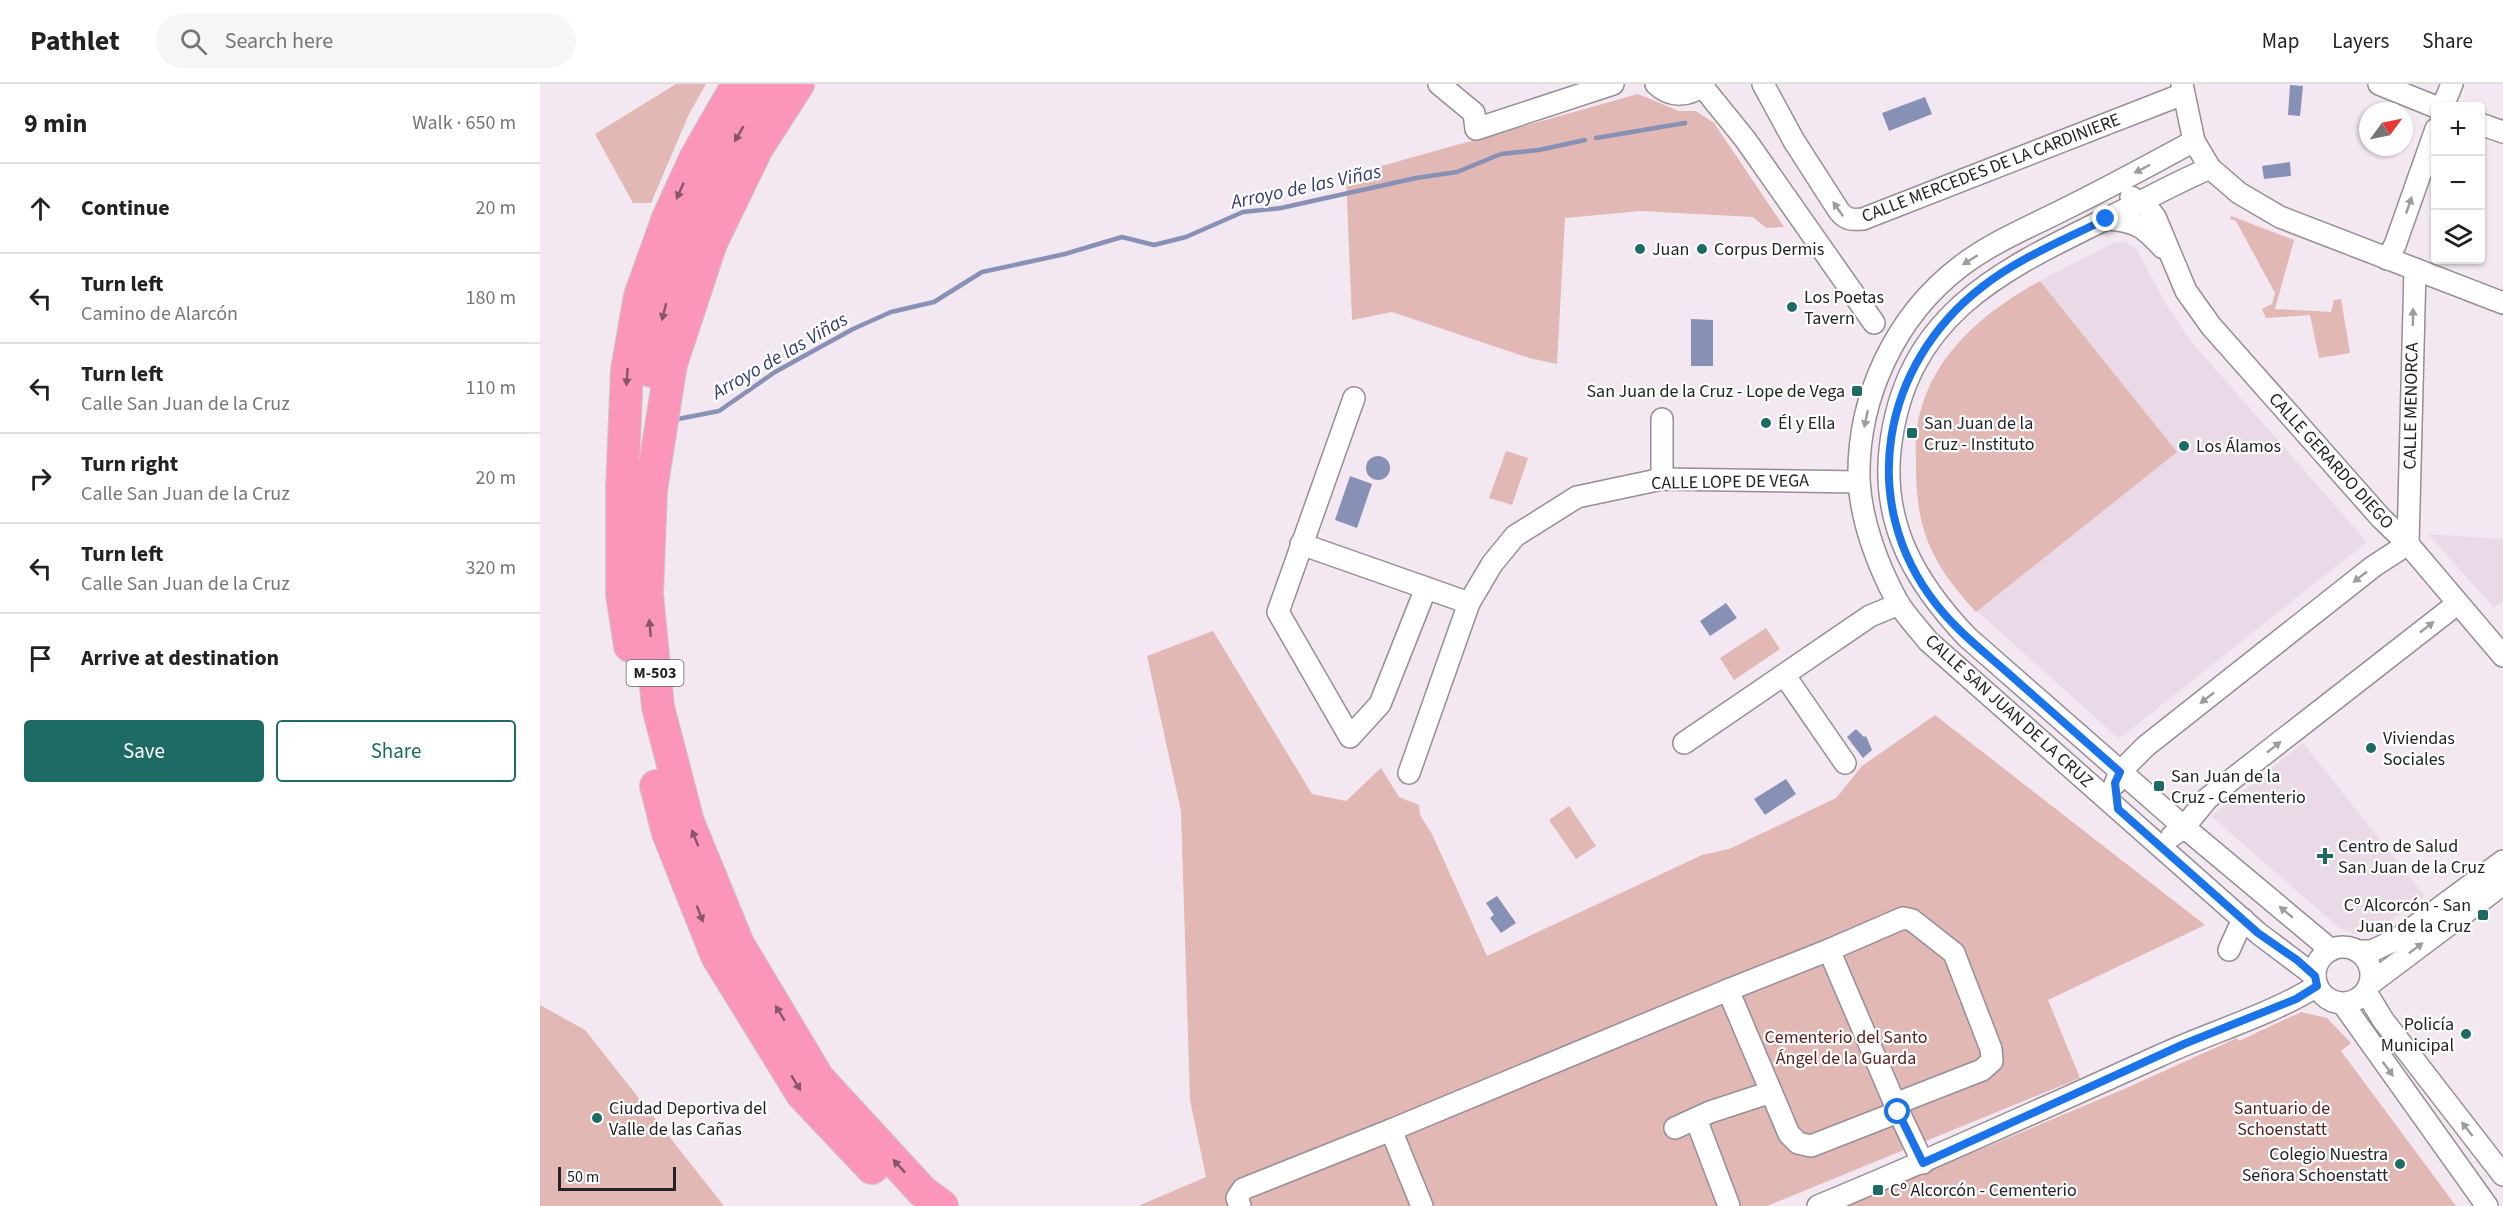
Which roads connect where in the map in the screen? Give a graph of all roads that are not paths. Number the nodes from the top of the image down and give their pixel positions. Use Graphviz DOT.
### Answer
graph roads {
  1 [pos="730,84"];
  2 [pos="738,84"];
  3 [pos="770,84"];
  4 [pos="798,84"];
  5 [pos="816,84"];
  6 [pos="1439,84"];
  7 [pos="1612,84"];
  8 [pos="1656,84"];
  9 [pos="1763,84"];
  10 [pos="2379,84"];
  11 [pos="2452,84"];
  12 [pos="1703,85"];
  13 [pos="2182,89"];
  14 [pos="2445,102"];
  15 [pos="2431,105"];
  16 [pos="716,122"];
  17 [pos="2485,125"];
  18 [pos="2503,132"];
  19 [pos="2194,141"];
  20 [pos="2431,143"];
  21 [pos="2210,168"];
  22 [pos="2165,188"];
  23 [pos="2106,189"];
  24 [pos="733,197"];
  25 [pos="2140,202"];
  26 [pos="2155,217"];
  27 [pos="2106,219"];
  28 [pos="2171,258"];
  29 [pos="2387,259"];
  30 [pos="2415,269"];
  31 [pos="2503,303"];
  32 [pos="1874,323"];
  33 [pos="1900,331"];
  34 [pos="1885,359"];
  35 [pos="1354,398"];
  36 [pos="1662,419"];
  37 [pos="1888,467"];
  38 [pos="1662,479"];
  39 [pos="1861,483"];
  40 [pos="1892,500"];
  41 [pos="1301,544"];
  42 [pos="2408,544"];
  43 [pos="1426,588"];
  44 [pos="1469,603"];
  45 [pos="1899,604"];
  46 [pos="2457,604"];
  47 [pos="630,646"];
  48 [pos="2503,656"];
  49 [pos="1785,675"];
  50 [pos="1684,743"];
  51 [pos="1845,763"];
  52 [pos="2120,772"];
  53 [pos="1409,773"];
  54 [pos="2118,809"];
  55 [pos="2184,827"];
  56 [pos="2151,838"];
  57 [pos="2503,861"];
  58 [pos="2503,884"];
  59 [pos="2243,919"];
  60 [pos="1830,950"];
  61 [pos="2229,950"];
  62 [pos="2331,950"];
  63 [pos="2358,951"];
  64 [pos="2316,981"];
  65 [pos="2368,988"];
  66 [pos="1728,990"];
  67 [pos="2343,1004"];
  68 [pos="1771,1092"];
  69 [pos="1896,1108"];
  70 [pos="1696,1119"];
  71 [pos="1675,1128"];
  72 [pos="1391,1130"];
  73 [pos="2495,1148"];
  74 [pos="1923,1163"];
  75 [pos="2503,1175"];
  76 [pos="907,1206"];
  77 [pos="942,1206"];
  78 [pos="1240,1206"];
  79 [pos="1422,1206"];
  80 [pos="1729,1206"];
  81 [pos="1818,1206"];
  82 [pos="2487,1206"];
  1 -- 16 [label="street"];
  2 -- 16 [label="highway"];
  3 -- 47 [label="highway, M-503, one-way"];
  4 -- 24 [label="highway, M-503"];
  5 -- 24 [label="highway"];
  6 -- 7 [label="street"];
  8 -- 12 [label="street"];
  13 -- 9 [label="street, CALLE MERCEDES DE LA CARDINIERE, one-way"];
  10 -- 15 [label="street"];
  11 -- 14 [label="street"];
  12 -- 32 [label="street"];
  13 -- 19 [label="street"];
  16 -- 47 [label="highway, one-way"];
  17 -- 18 [label="street"];
  19 -- 21 [label="street"];
  19 -- 23 [label="street, CALLE SAN JUAN DE LA CRUZ, one-way"];
  29 -- 20 [label="street, one-way"];
  21 -- 22 [label="street, CALLE SAN JUAN DE LA CRUZ"];
  21 -- 29 [label="street"];
  22 -- 25 [label="street, CALLE SAN JUAN DE LA CRUZ"];
  22 -- 26 [label="street"];
  23 -- 25 [label="street, CALLE GERARDO DIEGO"];
  23 -- 33 [label="street, CALLE SAN JUAN DE LA CRUZ, one-way"];
  77 -- 24 [label="highway, M-503, one-way"];
  25 -- 26 [label="street, CALLE GERARDO DIEGO"];
  25 -- 27 [label="street, CALLE SAN JUAN DE LA CRUZ"];
  26 -- 28 [label="street, CALLE GERARDO DIEGO"];
  27 -- 28 [label="street, CALLE GERARDO DIEGO"];
  27 -- 37 [label="street, CALLE SAN JUAN DE LA CRUZ"];
  28 -- 42 [label="street, CALLE GERARDO DIEGO"];
  29 -- 30 [label="street"];
  30 -- 31 [label="street"];
  42 -- 30 [label="street, CALLE MENORCA, one-way"];
  32 -- 33 [label="street"];
  32 -- 34 [label="street"];
  33 -- 34 [label="street, CALLE SAN JUAN DE LA CRUZ"];
  34 -- 39 [label="street, CALLE SAN JUAN DE LA CRUZ, one-way"];
  35 -- 41 [label="street"];
  36 -- 38 [label="street"];
  37 -- 39 [label="street"];
  37 -- 40 [label="street, CALLE SAN JUAN DE LA CRUZ"];
  38 -- 39 [label="street, CALLE LOPE DE VEGA"];
  38 -- 44 [label="street, CALLE LOPE DE VEGA"];
  39 -- 40 [label="street"];
  39 -- 45 [label="street, CALLE SAN JUAN DE LA CRUZ"];
  40 -- 52 [label="street, CALLE SAN JUAN DE LA CRUZ"];
  41 -- 43 [label="street"];
  41 -- 43 [label="street"];
  42 -- 46 [label="street, CALLE GERARDO DIEGO"];
  42 -- 52 [label="street, one-way"];
  43 -- 44 [label="street"];
  44 -- 53 [label="street, CALLE LOPE DE VEGA"];
  45 -- 49 [label="street"];
  45 -- 54 [label="street, CALLE SAN JUAN DE LA CRUZ"];
  46 -- 48 [label="street, CALLE GERARDO DIEGO"];
  55 -- 46 [label="street, one-way"];
  47 -- 76 [label="highway, M-503, one-way"];
  49 -- 50 [label="street"];
  49 -- 51 [label="street"];
  52 -- 54 [label="street, CALLE SAN JUAN DE LA CRUZ"];
  52 -- 55 [label="street, CALLE SAN JUAN DE LA CRUZ"];
  54 -- 56 [label="street, CALLE SAN JUAN DE LA CRUZ"];
  55 -- 56 [label="street"];
  62 -- 55 [label="street, CALLE SAN JUAN DE LA CRUZ, one-way"];
  56 -- 59 [label="street, CALLE SAN JUAN DE LA CRUZ"];
  57 -- 63 [label="street"];
  65 -- 58 [label="street, one-way"];
  59 -- 61 [label="street"];
  59 -- 64 [label="street, CALLE SAN JUAN DE LA CRUZ"];
  60 -- 66 [label="street"];
  60 -- 69 [label="street"];
  60 -- 69 [label="street"];
  62 -- 63 [label="street"];
  62 -- 64 [label="street"];
  63 -- 65 [label="street"];
  64 -- 67 [label="street"];
  64 -- 74 [label="street"];
  65 -- 67 [label="street"];
  73 -- 65 [label="street, one-way"];
  66 -- 68 [label="street"];
  66 -- 72 [label="street"];
  67 -- 82 [label="street, one-way"];
  68 -- 69 [label="street"];
  68 -- 70 [label="street"];
  69 -- 74 [label="street"];
  70 -- 71 [label="street"];
  70 -- 80 [label="street"];
  72 -- 78 [label="street"];
  72 -- 79 [label="street"];
  73 -- 75 [label="street"];
  74 -- 81 [label="street"];
}
